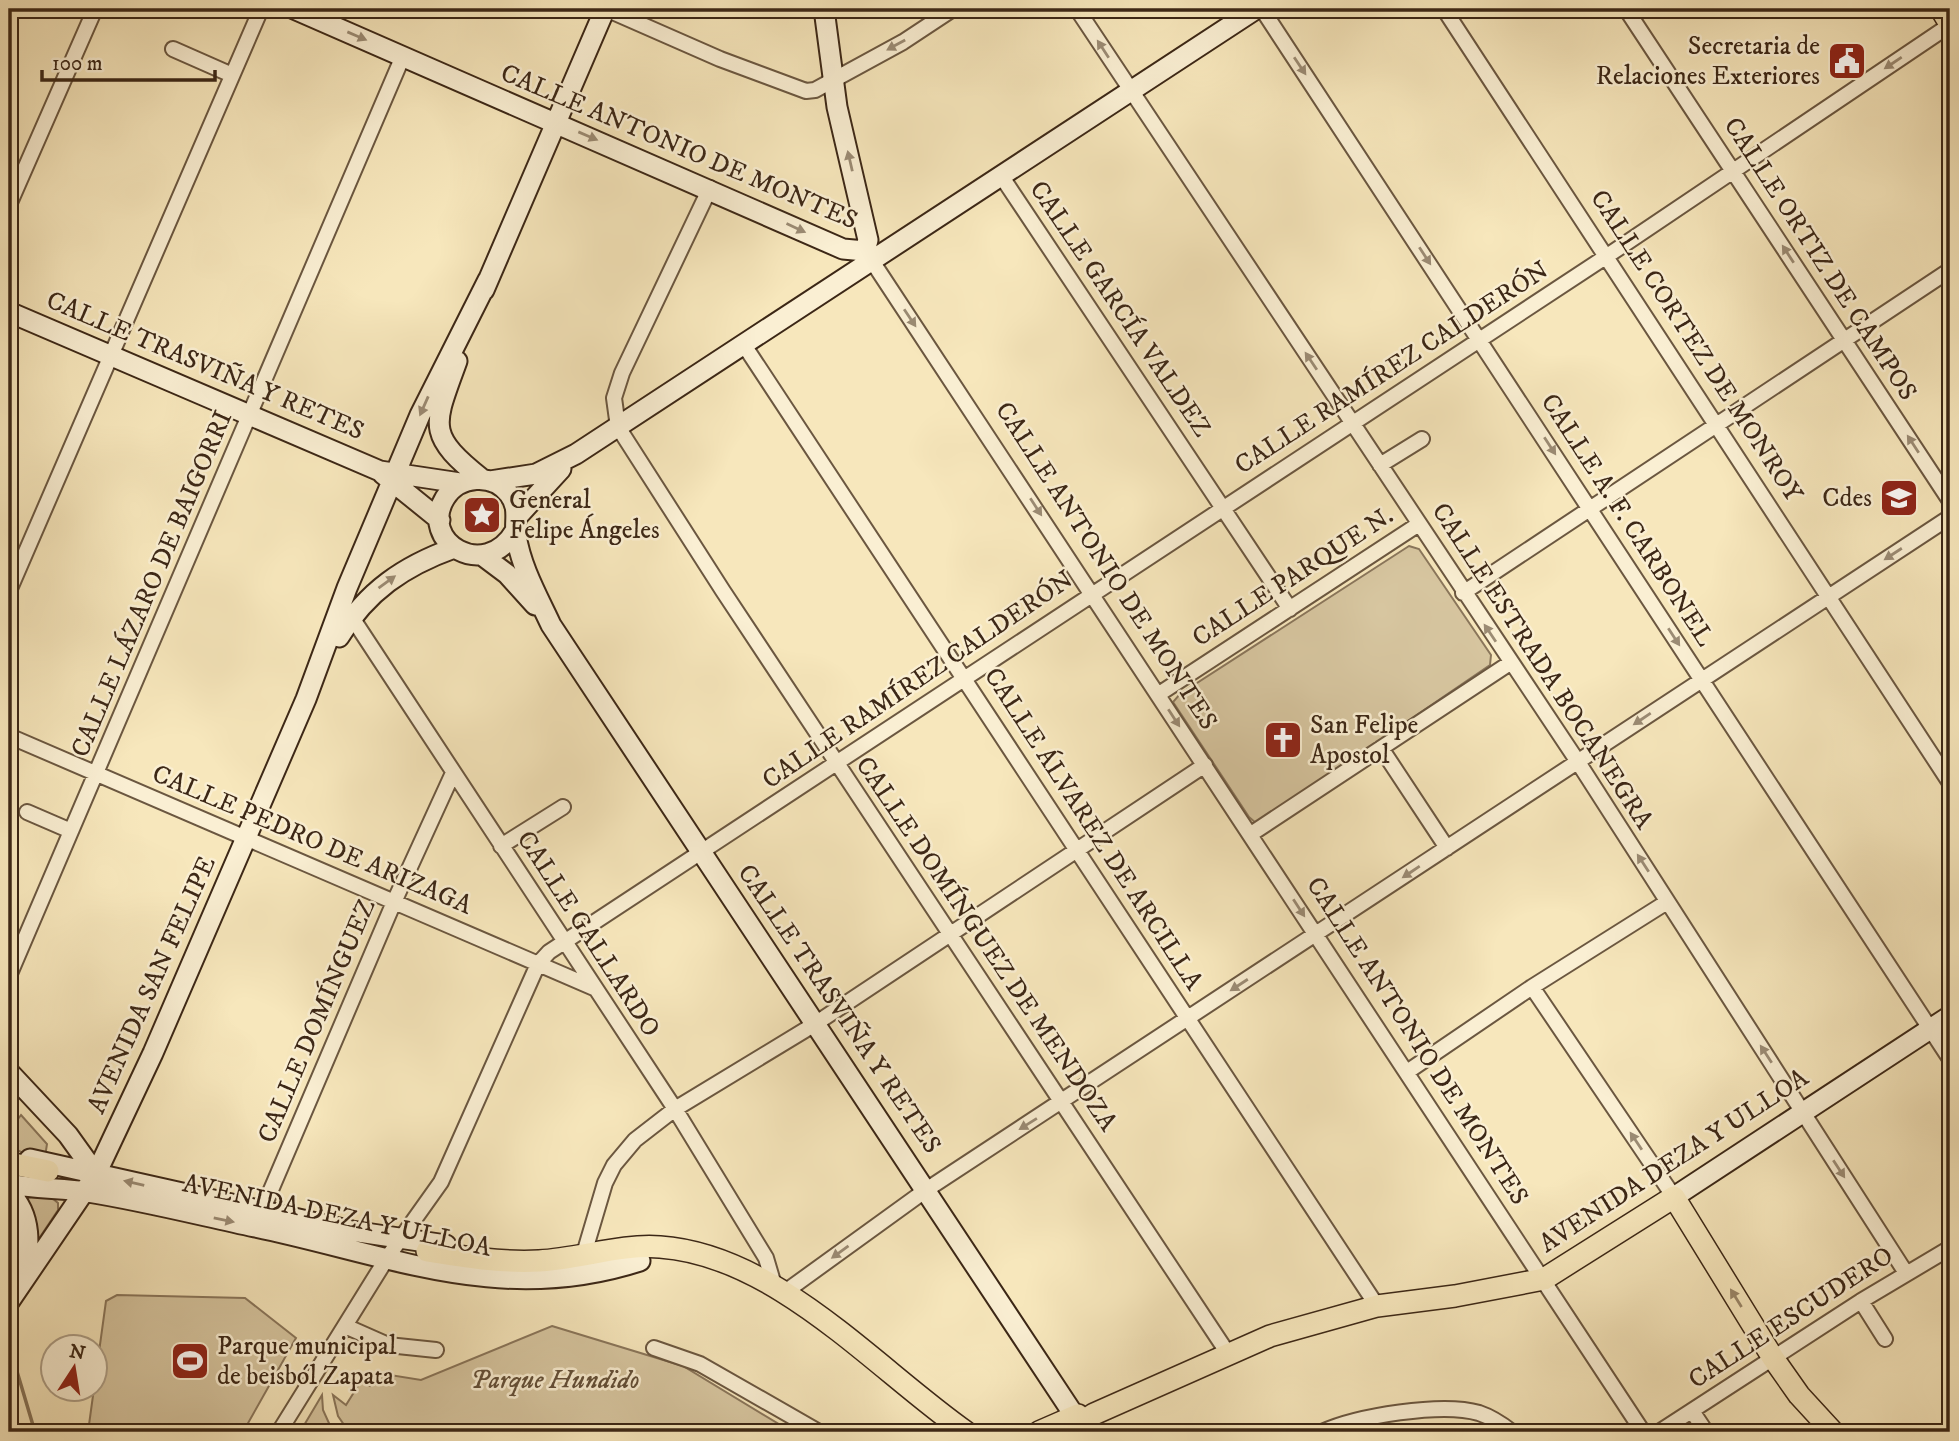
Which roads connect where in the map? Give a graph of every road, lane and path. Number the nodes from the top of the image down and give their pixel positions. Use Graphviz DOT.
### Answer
graph roads {
  1 [pos="95,9"];
  2 [pos="261,9"];
  3 [pos="294,9"];
  4 [pos="606,9"];
  5 [pos="824,9"];
  6 [pos="953,9"];
  7 [pos="1077,9"];
  8 [pos="1256,9"];
  9 [pos="1262,9"];
  10 [pos="1444,9"];
  11 [pos="1626,9"];
  12 [pos="1941,9"];
  13 [pos="1950,24"];
  14 [pos="173,49"];
  15 [pos="403,56"];
  16 [pos="232,75"];
  17 [pos="833,80"];
  18 [pos="1130,90"];
  19 [pos="556,123"];
  20 [pos="1732,169"];
  21 [pos="1002,177"];
  22 [pos="710,188"];
  23 [pos="9,205"];
  24 [pos="869,256"];
  25 [pos="1607,256"];
  26 [pos="1950,270"];
  27 [pos="488,280"];
  28 [pos="9,312"];
  29 [pos="1479,339"];
  30 [pos="1844,340"];
  31 [pos="744,345"];
  32 [pos="109,355"];
  33 [pos="251,416"];
  34 [pos="1352,423"];
  35 [pos="1719,426"];
  36 [pos="618,427"];
  37 [pos="1422,439"];
  38 [pos="576,454"];
  39 [pos="1380,465"];
  40 [pos="390,475"];
  41 [pos="486,480"];
  42 [pos="460,483"];
  43 [pos="1950,501"];
  44 [pos="1225,508"];
  45 [pos="1590,510"];
  46 [pos="1950,517"];
  47 [pos="439,520"];
  48 [pos="516,524"];
  49 [pos="1419,524"];
  50 [pos="454,548"];
  51 [pos="482,556"];
  52 [pos="9,591"];
  53 [pos="1093,593"];
  54 [pos="1463,593"];
  55 [pos="1829,596"];
  56 [pos="1290,608"];
  57 [pos="351,616"];
  58 [pos="551,625"];
  59 [pos="1510,663"];
  60 [pos="316,674"];
  61 [pos="964,679"];
  62 [pos="1702,679"];
  63 [pos="1159,694"];
  64 [pos="9,736"];
  65 [pos="1381,748"];
  66 [pos="1578,762"];
  67 [pos="837,763"];
  68 [pos="1205,765"];
  69 [pos="453,773"];
  70 [pos="97,774"];
  71 [pos="1950,783"];
  72 [pos="563,807"];
  73 [pos="27,812"];
  74 [pos="71,831"];
  75 [pos="1251,835"];
  76 [pos="246,838"];
  77 [pos="501,846"];
  78 [pos="1447,848"];
  79 [pos="1077,850"];
  80 [pos="702,852"];
  81 [pos="394,902"];
  82 [pos="1668,902"];
  83 [pos="951,934"];
  84 [pos="1316,934"];
  85 [pos="563,942"];
  86 [pos="538,964"];
  87 [pos="9,976"];
  88 [pos="1532,987"];
  89 [pos="595,988"];
  90 [pos="1950,1016"];
  91 [pos="1188,1019"];
  92 [pos="815,1024"];
  93 [pos="1931,1029"];
  94 [pos="1950,1059"];
  95 [pos="9,1072"];
  96 [pos="1407,1072"];
  97 [pos="1062,1103"];
  98 [pos="675,1109"];
  99 [pos="1802,1112"];
  100 [pos="9,1155"];
  101 [pos="9,1163"];
  102 [pos="9,1172"];
  103 [pos="96,1174"];
  104 [pos="9,1184"];
  105 [pos="926,1190"];
  106 [pos="9,1192"];
  107 [pos="85,1192"];
  108 [pos="1674,1198"];
  109 [pos="262,1211"];
  110 [pos="403,1238"];
  111 [pos="586,1247"];
  112 [pos="659,1247"];
  113 [pos="1950,1248"];
  114 [pos="387,1258"];
  115 [pos="640,1261"];
  116 [pos="1906,1273"];
  117 [pos="24,1279"];
  118 [pos="1544,1279"];
  119 [pos="779,1288"];
  120 [pos="1861,1301"];
  121 [pos="9,1302"];
  122 [pos="1377,1306"];
  123 [pos="345,1326"];
  124 [pos="1885,1339"];
  125 [pos="654,1348"];
  126 [pos="436,1350"];
  127 [pos="1227,1352"];
  128 [pos="1773,1358"];
  129 [pos="1692,1411"];
  130 [pos="1080,1424"];
  131 [pos="1824,1430"];
  132 [pos="279,1432"];
  133 [pos="819,1432"];
  134 [pos="942,1432"];
  135 [pos="966,1432"];
  136 [pos="1039,1432"];
  137 [pos="1322,1432"];
  138 [pos="1513,1432"];
  139 [pos="1643,1432"];
  140 [pos="1659,1432"];
  141 [pos="1706,1432"];
  1 -- 23 [label="street"];
  2 -- 16 [label="street"];
  3 -- 15 [label="main road, CALLE ANTONIO DE MONTES, one-way"];
  4 -- 17 [label="street"];
  4 -- 19 [label="main road, AVENIDA SAN FELIPE"];
  5 -- 17 [label="main road"];
  6 -- 17 [label="street, one-way"];
  18 -- 7 [label="street, CALLE ESTRADA BOCANEGRA, one-way"];
  8 -- 18 [label="main road"];
  9 -- 29 [label="street, CALLE A. F. CARBONEL, one-way"];
  10 -- 25 [label="street, CALLE CORTEZ DE MONROY"];
  11 -- 20 [label="street, CALLE ORTIZ DE CAMPOS"];
  12 -- 13 [label="main road"];
  13 -- 20 [label="street, CALLE RAMÍREZ CALDERÓN, one-way"];
  14 -- 16 [label="street"];
  15 -- 19 [label="main road, CALLE ANTONIO DE MONTES"];
  15 -- 33 [label="street, CALLE LÁZARO DE BAIGORRI"];
  16 -- 32 [label="street"];
  24 -- 17 [label="main road, one-way"];
  18 -- 21 [label="main road"];
  34 -- 18 [label="street, CALLE ESTRADA BOCANEGRA, one-way"];
  19 -- 22 [label="main road, CALLE ANTONIO DE MONTES, one-way"];
  19 -- 27 [label="main road, AVENIDA SAN FELIPE"];
  20 -- 25 [label="street, CALLE RAMÍREZ CALDERÓN"];
  30 -- 20 [label="street, CALLE ORTIZ DE CAMPOS, one-way"];
  21 -- 24 [label="main road"];
  21 -- 44 [label="street, CALLE GARCÍA VALDEZ"];
  22 -- 24 [label="main road, CALLE ANTONIO DE MONTES, one-way"];
  22 -- 36 [label="street"];
  24 -- 31 [label="main road"];
  24 -- 53 [label="street, CALLE ANTONIO DE MONTES, one-way"];
  25 -- 29 [label="street, CALLE RAMÍREZ CALDERÓN"];
  25 -- 35 [label="street, CALLE CORTEZ DE MONROY"];
  26 -- 30 [label="street"];
  27 -- 40 [label="main road, AVENIDA SAN FELIPE, one-way"];
  27 -- 41 [label="main road, AVENIDA SAN FELIPE"];
  28 -- 32 [label="main road, CALLE TRASVIÑA Y RETES"];
  29 -- 34 [label="street, CALLE RAMÍREZ CALDERÓN"];
  29 -- 45 [label="street, CALLE A. F. CARBONEL, one-way"];
  30 -- 35 [label="street"];
  43 -- 30 [label="street, CALLE ORTIZ DE CAMPOS, one-way"];
  31 -- 36 [label="main road"];
  31 -- 61 [label="street, CALLE ÁLVAREZ DE ARCILLA"];
  32 -- 33 [label="main road, CALLE TRASVIÑA Y RETES"];
  32 -- 52 [label="street"];
  33 -- 40 [label="main road, CALLE TRASVIÑA Y RETES"];
  33 -- 70 [label="street, CALLE LÁZARO DE BAIGORRI"];
  34 -- 39 [label="street, CALLE ESTRADA BOCANEGRA"];
  34 -- 44 [label="street, CALLE RAMÍREZ CALDERÓN"];
  35 -- 45 [label="street"];
  35 -- 55 [label="street, CALLE CORTEZ DE MONROY"];
  36 -- 38 [label="main road"];
  36 -- 67 [label="street, CALLE DOMÍNGUEZ DE MENDOZA"];
  37 -- 39 [label="street"];
  38 -- 41 [label="main road"];
  38 -- 48 [label="main road"];
  39 -- 49 [label="street, CALLE ESTRADA BOCANEGRA"];
  40 -- 42 [label="main road, CALLE TRASVIÑA Y RETES"];
  40 -- 47 [label="main road, CALLE TRASVIÑA Y RETES"];
  40 -- 60 [label="main road, AVENIDA SAN FELIPE"];
  41 -- 42 [label="main road"];
  41 -- 48 [label="main road"];
  42 -- 47 [label="main road"];
  44 -- 53 [label="street, CALLE RAMÍREZ CALDERÓN"];
  44 -- 56 [label="street, CALLE GARCÍA VALDEZ"];
  45 -- 54 [label="street"];
  45 -- 62 [label="street, CALLE A. F. CARBONEL, one-way"];
  46 -- 55 [label="street, one-way"];
  47 -- 50 [label="main road"];
  48 -- 51 [label="main road"];
  48 -- 58 [label="main road, CALLE TRASVIÑA Y RETES"];
  49 -- 54 [label="street, CALLE ESTRADA BOCANEGRA"];
  49 -- 56 [label="street, CALLE PARQUE N."];
  50 -- 51 [label="main road"];
  57 -- 50 [label="main road, AVENIDA SAN FELIPE, one-way"];
  51 -- 58 [label="main road, CALLE TRASVIÑA Y RETES"];
  53 -- 61 [label="street, CALLE RAMÍREZ CALDERÓN"];
  53 -- 63 [label="street, CALLE ANTONIO DE MONTES"];
  59 -- 54 [label="street, CALLE ESTRADA BOCANEGRA, one-way"];
  55 -- 62 [label="street"];
  55 -- 71 [label="street, CALLE CORTEZ DE MONROY"];
  56 -- 63 [label="street, CALLE PARQUE N."];
  57 -- 60 [label="main road, AVENIDA SAN FELIPE"];
  57 -- 69 [label="street, CALLE GALLARDO"];
  58 -- 80 [label="main road, CALLE TRASVIÑA Y RETES"];
  59 -- 65 [label="street"];
  59 -- 66 [label="street, CALLE ESTRADA BOCANEGRA"];
  60 -- 76 [label="main road, AVENIDA SAN FELIPE"];
  61 -- 67 [label="street, CALLE RAMÍREZ CALDERÓN"];
  61 -- 79 [label="street, CALLE ÁLVAREZ DE ARCILLA"];
  62 -- 66 [label="street, one-way"];
  62 -- 93 [label="street, CALLE A. F. CARBONEL"];
  63 -- 68 [label="street, CALLE ANTONIO DE MONTES, one-way"];
  64 -- 70 [label="street, CALLE PEDRO DE ARIZAGA"];
  65 -- 75 [label="street"];
  65 -- 78 [label="street"];
  66 -- 78 [label="street"];
  82 -- 66 [label="street, CALLE ESTRADA BOCANEGRA, one-way"];
  67 -- 80 [label="street, CALLE RAMÍREZ CALDERÓN"];
  67 -- 83 [label="street, CALLE DOMÍNGUEZ DE MENDOZA"];
  68 -- 75 [label="street, CALLE ANTONIO DE MONTES"];
  68 -- 79 [label="street"];
  69 -- 77 [label="street, CALLE GALLARDO"];
  69 -- 81 [label="street, CALLE DOMÍNGUEZ"];
  70 -- 74 [label="street, CALLE LÁZARO DE BAIGORRI"];
  70 -- 76 [label="street, CALLE PEDRO DE ARIZAGA"];
  72 -- 77 [label="street"];
  73 -- 74 [label="street"];
  74 -- 87 [label="street, CALLE LÁZARO DE BAIGORRI"];
  75 -- 84 [label="street, CALLE ANTONIO DE MONTES, one-way"];
  76 -- 81 [label="street, CALLE PEDRO DE ARIZAGA"];
  76 -- 103 [label="main road, AVENIDA SAN FELIPE"];
  77 -- 85 [label="street, CALLE GALLARDO"];
  78 -- 84 [label="street, one-way"];
  79 -- 83 [label="street"];
  79 -- 91 [label="street, CALLE ÁLVAREZ DE ARCILLA"];
  80 -- 85 [label="street, CALLE RAMÍREZ CALDERÓN"];
  80 -- 92 [label="main road, CALLE TRASVIÑA Y RETES"];
  81 -- 86 [label="street, CALLE PEDRO DE ARIZAGA"];
  81 -- 109 [label="street, CALLE DOMÍNGUEZ"];
  82 -- 88 [label="street"];
  99 -- 82 [label="street, CALLE ESTRADA BOCANEGRA, one-way"];
  83 -- 92 [label="street"];
  83 -- 97 [label="street, CALLE DOMÍNGUEZ DE MENDOZA"];
  84 -- 91 [label="street, one-way"];
  84 -- 96 [label="street, CALLE ANTONIO DE MONTES"];
  85 -- 86 [label="street, CALLE RAMÍREZ CALDERÓN"];
  85 -- 89 [label="street, CALLE GALLARDO"];
  86 -- 89 [label="street, CALLE PEDRO DE ARIZAGA"];
  86 -- 110 [label="street, CALLE RAMÍREZ CALDERÓN"];
  88 -- 96 [label="street"];
  108 -- 88 [label="street, one-way"];
  89 -- 98 [label="street, CALLE GALLARDO"];
  90 -- 93 [label="main road, AVENIDA DEZA Y ULLOA"];
  91 -- 97 [label="street"];
  91 -- 122 [label="street, CALLE ÁLVAREZ DE ARCILLA"];
  92 -- 98 [label="street"];
  92 -- 105 [label="main road, CALLE TRASVIÑA Y RETES"];
  93 -- 94 [label="street, CALLE A. F. CARBONEL"];
  93 -- 99 [label="main road, AVENIDA DEZA Y ULLOA"];
  95 -- 103 [label="main road"];
  96 -- 118 [label="street, CALLE ANTONIO DE MONTES"];
  97 -- 105 [label="street, one-way"];
  97 -- 127 [label="street, CALLE DOMÍNGUEZ DE MENDOZA"];
  98 -- 111 [label="street"];
  98 -- 119 [label="street, CALLE GALLARDO"];
  99 -- 108 [label="main road, AVENIDA DEZA Y ULLOA"];
  99 -- 116 [label="street, CALLE ESTRADA BOCANEGRA, one-way"];
  100 -- 103 [label="main road, AVENIDA DEZA Y ULLOA"];
  101 -- 102 [label="main road"];
  103 -- 107 [label="main road, AVENIDA SAN FELIPE"];
  109 -- 103 [label="main road, AVENIDA DEZA Y ULLOA, one-way"];
  104 -- 107 [label="main road, AVENIDA DEZA Y ULLOA"];
  105 -- 119 [label="street, one-way"];
  105 -- 130 [label="main road, CALLE TRASVIÑA Y RETES"];
  106 -- 117 [label="main road"];
  107 -- 114 [label="main road, AVENIDA DEZA Y ULLOA, one-way"];
  107 -- 117 [label="main road, AVENIDA SAN FELIPE"];
  108 -- 118 [label="main road, AVENIDA DEZA Y ULLOA"];
  128 -- 108 [label="main road, one-way"];
  109 -- 110 [label="main road, AVENIDA DEZA Y ULLOA"];
  110 -- 111 [label="main road, AVENIDA DEZA Y ULLOA"];
  110 -- 114 [label="street, CALLE RAMÍREZ CALDERÓN"];
  111 -- 112 [label="main road, AVENIDA DEZA Y ULLOA"];
  112 -- 115 [label="main road"];
  112 -- 119 [label="main road, AVENIDA DEZA Y ULLOA"];
  113 -- 116 [label="street, CALLE ESCUDERO"];
  114 -- 115 [label="main road, AVENIDA DEZA Y ULLOA"];
  114 -- 123 [label="street, CALLE RAMÍREZ CALDERÓN"];
  115 -- 134 [label="main road, AVENIDA DEZA Y ULLOA"];
  116 -- 120 [label="street, CALLE ESCUDERO"];
  117 -- 121 [label="main road, AVENIDA SAN FELIPE"];
  118 -- 122 [label="main road, AVENIDA DEZA Y ULLOA"];
  118 -- 139 [label="street, CALLE ANTONIO DE MONTES"];
  119 -- 135 [label="main road, AVENIDA DEZA Y ULLOA"];
  120 -- 124 [label="street"];
  120 -- 128 [label="street, CALLE ESCUDERO"];
  122 -- 127 [label="main road, AVENIDA DEZA Y ULLOA"];
  123 -- 126 [label="street"];
  123 -- 132 [label="street, CALLE RAMÍREZ CALDERÓN"];
  125 -- 133 [label="street"];
  127 -- 130 [label="main road, AVENIDA DEZA Y ULLOA"];
  128 -- 129 [label="street, CALLE ESCUDERO"];
  128 -- 131 [label="main road"];
  129 -- 140 [label="street, CALLE ESCUDERO"];
  129 -- 141 [label="street"];
  130 -- 136 [label="main road, AVENIDA DEZA Y ULLOA"];
  137 -- 138 [label="street"];
}
